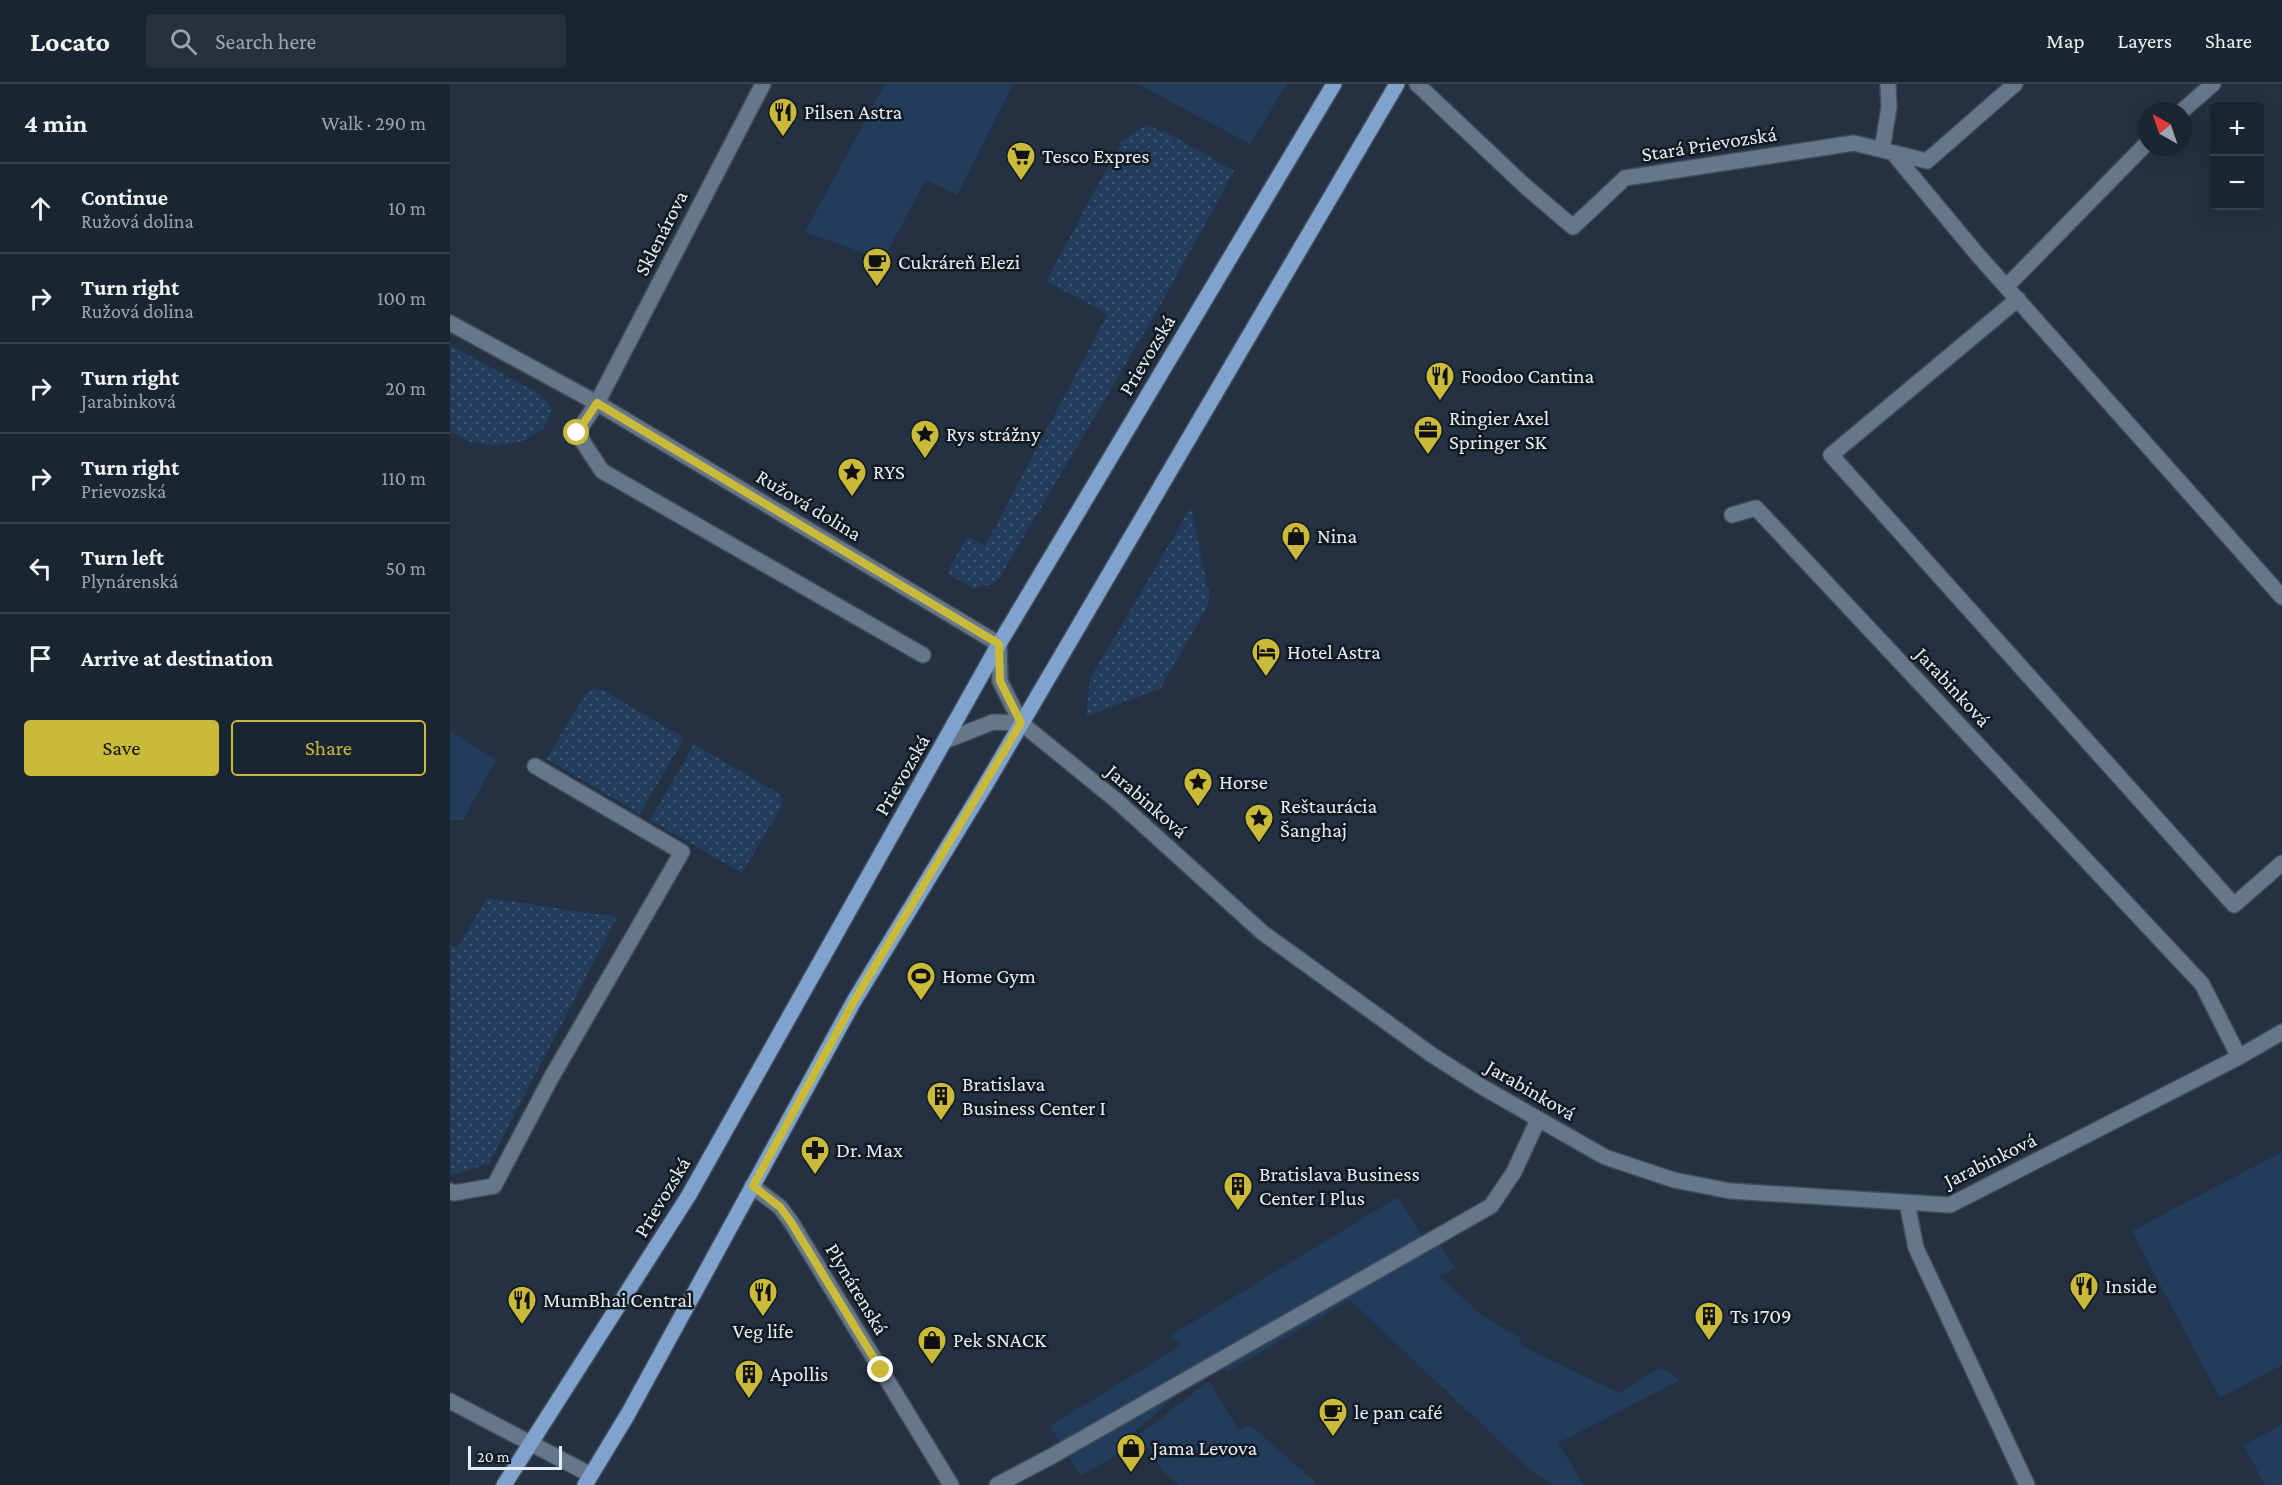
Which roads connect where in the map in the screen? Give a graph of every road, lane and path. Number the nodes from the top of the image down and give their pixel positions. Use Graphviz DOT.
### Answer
graph roads {
  1 [pos="763,84"];
  2 [pos="1334,84"];
  3 [pos="1397,84"];
  4 [pos="1417,84"];
  5 [pos="1888,84"];
  6 [pos="2015,84"];
  7 [pos="2213,84"];
  8 [pos="2192,102"];
  9 [pos="1888,151"];
  10 [pos="2138,152"];
  11 [pos="2007,286"];
  12 [pos="2018,299"];
  13 [pos="450,323"];
  14 [pos="597,403"];
  15 [pos="1732,514"];
  16 [pos="2282,597"];
  17 [pos="999,644"];
  18 [pos="923,655"];
  19 [pos="1021,723"];
  20 [pos="945,741"];
  21 [pos="535,766"];
  22 [pos="2282,862"];
  23 [pos="2282,1032"];
  24 [pos="2239,1057"];
  25 [pos="1538,1120"];
  26 [pos="753,1186"];
  27 [pos="450,1191"];
  28 [pos="1907,1203"];
  29 [pos="450,1401"];
  30 [pos="531,1442"];
  31 [pos="588,1480"];
  32 [pos="504,1485"];
  33 [pos="951,1485"];
  34 [pos="997,1485"];
  35 [pos="2027,1485"];
  1 -- 14 [label="street, Sklenárova"];
  2 -- 17 [label="main road, Prievozská"];
  3 -- 19 [label="main road"];
  4 -- 9 [label="street, Stará Prievozská"];
  5 -- 9 [label="street"];
  6 -- 9 [label="street, Stará Prievozská"];
  7 -- 8 [label="street"];
  9 -- 11 [label="street"];
  10 -- 11 [label="street"];
  11 -- 12 [label="street"];
  12 -- 16 [label="street"];
  12 -- 22 [label="street"];
  13 -- 14 [label="street, Ružová dolina"];
  14 -- 17 [label="street, Ružová dolina"];
  14 -- 18 [label="street"];
  15 -- 24 [label="street, Jarabinková"];
  17 -- 19 [label="street, Jarabinková"];
  17 -- 20 [label="main road, Prievozská"];
  19 -- 20 [label="street"];
  19 -- 25 [label="street, Jarabinková"];
  19 -- 26 [label="main road"];
  20 -- 30 [label="main road, Prievozská"];
  21 -- 27 [label="street"];
  23 -- 24 [label="street"];
  24 -- 28 [label="street, Jarabinková"];
  25 -- 28 [label="street, Jarabinková"];
  25 -- 34 [label="street"];
  26 -- 31 [label="main road"];
  26 -- 33 [label="street, Plynárenská"];
  28 -- 35 [label="street"];
  29 -- 30 [label="street"];
  30 -- 31 [label="street"];
  30 -- 32 [label="main road, Prievozská"];
}
